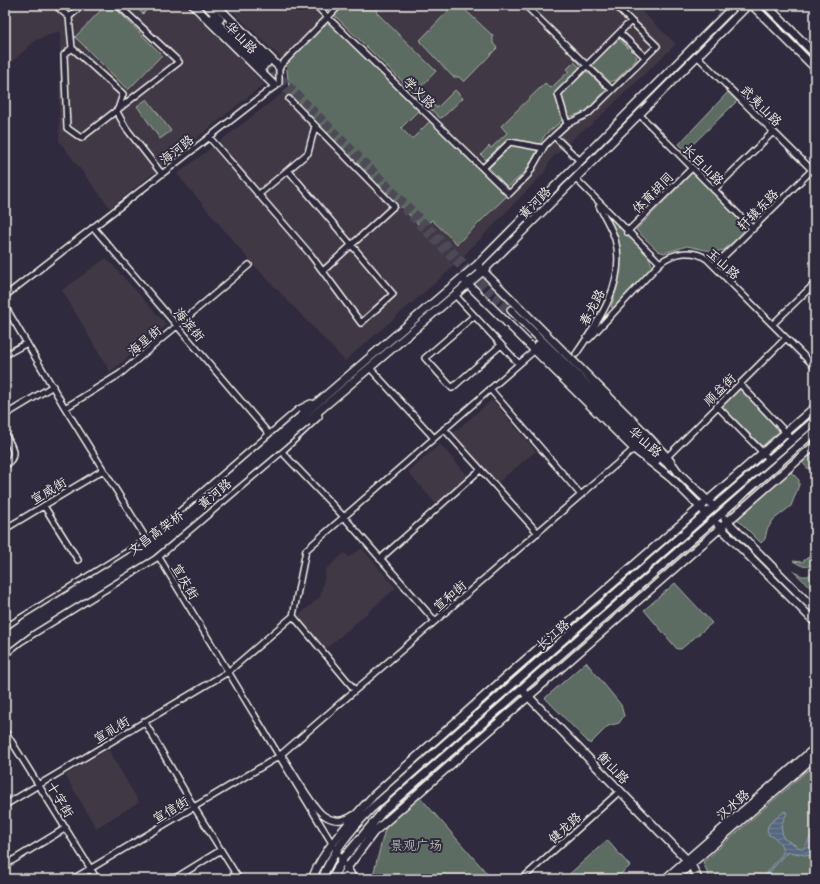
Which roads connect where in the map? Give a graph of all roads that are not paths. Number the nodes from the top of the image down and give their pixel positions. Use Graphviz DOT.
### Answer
graph roads {
  1 [pos="55,5"];
  2 [pos="82,5"];
  3 [pos="118,5"];
  4 [pos="193,5"];
  5 [pos="199,5"];
  6 [pos="206,5"];
  7 [pos="216,5"];
  8 [pos="315,5"];
  9 [pos="340,5"];
  10 [pos="525,5"];
  11 [pos="615,5"];
  12 [pos="735,5"];
  13 [pos="748,5"];
  14 [pos="752,5"];
  15 [pos="766,5"];
  16 [pos="70,17"];
  17 [pos="327,17"];
  18 [pos="631,21"];
  19 [pos="620,33"];
  20 [pos="72,48"];
  21 [pos="815,54"];
  22 [pos="697,56"];
  23 [pos="645,58"];
  24 [pos="587,65"];
  25 [pos="279,67"];
  26 [pos="815,68"];
  27 [pos="277,85"];
  28 [pos="612,90"];
  29 [pos="289,99"];
  30 [pos="117,112"];
  31 [pos="639,114"];
  32 [pos="567,124"];
  33 [pos="315,126"];
  34 [pos="773,132"];
  35 [pos="554,136"];
  36 [pos="209,137"];
  37 [pos="543,148"];
  38 [pos="580,161"];
  39 [pos="483,168"];
  40 [pos="692,168"];
  41 [pos="814,168"];
  42 [pos="288,170"];
  43 [pos="162,174"];
  44 [pos="575,178"];
  45 [pos="714,190"];
  46 [pos="258,195"];
  47 [pos="595,200"];
  48 [pos="93,227"];
  49 [pos="753,229"];
  50 [pos="627,232"];
  51 [pos="352,243"];
  52 [pos="660,263"];
  53 [pos="249,265"];
  54 [pos="477,265"];
  55 [pos="714,266"];
  56 [pos="483,271"];
  57 [pos="323,272"];
  58 [pos="462,278"];
  59 [pos="815,283"];
  60 [pos="468,284"];
  61 [pos="455,295"];
  62 [pos="5,296"];
  63 [pos="5,306"];
  64 [pos="474,316"];
  65 [pos="773,324"];
  66 [pos="178,326"];
  67 [pos="786,338"];
  68 [pos="27,342"];
  69 [pos="501,345"];
  70 [pos="536,350"];
  71 [pos="5,356"];
  72 [pos="573,356"];
  73 [pos="519,364"];
  74 [pos="815,367"];
  75 [pos="370,368"];
  76 [pos="740,384"];
  77 [pos="52,386"];
  78 [pos="490,389"];
  79 [pos="321,398"];
  80 [pos="327,405"];
  81 [pos="717,406"];
  82 [pos="815,407"];
  83 [pos="65,408"];
  84 [pos="5,415"];
  85 [pos="305,418"];
  86 [pos="815,420"];
  87 [pos="444,429"];
  88 [pos="815,431"];
  89 [pos="786,432"];
  90 [pos="5,434"];
  91 [pos="270,435"];
  92 [pos="434,438"];
  93 [pos="793,440"];
  94 [pos="815,445"];
  95 [pos="634,449"];
  96 [pos="281,451"];
  97 [pos="763,451"];
  98 [pos="667,456"];
  99 [pos="770,460"];
  100 [pos="5,466"];
  101 [pos="103,470"];
  102 [pos="480,470"];
  103 [pos="678,472"];
  104 [pos="672,478"];
  105 [pos="581,495"];
  106 [pos="708,500"];
  107 [pos="44,506"];
  108 [pos="714,507"];
  109 [pos="700,508"];
  110 [pos="706,514"];
  111 [pos="720,514"];
  112 [pos="344,517"];
  113 [pos="713,520"];
  114 [pos="728,521"];
  115 [pos="720,527"];
  116 [pos="5,529"];
  117 [pos="538,533"];
  118 [pos="148,540"];
  119 [pos="158,556"];
  120 [pos="380,559"];
  121 [pos="78,560"];
  122 [pos="815,610"];
  123 [pos="293,616"];
  124 [pos="435,621"];
  125 [pos="815,622"];
  126 [pos="5,629"];
  127 [pos="5,637"];
  128 [pos="5,646"];
  129 [pos="5,653"];
  130 [pos="228,672"];
  131 [pos="508,675"];
  132 [pos="515,683"];
  133 [pos="521,689"];
  134 [pos="355,690"];
  135 [pos="528,696"];
  136 [pos="144,721"];
  137 [pos="5,731"];
  138 [pos="815,748"];
  139 [pos="280,756"];
  140 [pos="815,756"];
  141 [pos="39,784"];
  142 [pos="620,791"];
  143 [pos="5,805"];
  144 [pos="194,807"];
  145 [pos="358,812"];
  146 [pos="66,828"];
  147 [pos="335,848"];
  148 [pos="221,850"];
  149 [pos="342,860"];
  150 [pos="689,862"];
  151 [pos="5,865"];
  152 [pos="347,868"];
  153 [pos="91,869"];
  154 [pos="73,879"];
  155 [pos="97,879"];
  156 [pos="174,879"];
  157 [pos="239,879"];
  158 [pos="312,879"];
  159 [pos="322,879"];
  160 [pos="332,879"];
  161 [pos="341,879"];
  162 [pos="353,879"];
  163 [pos="522,879"];
  164 [pos="666,879"];
  165 [pos="674,879"];
  166 [pos="698,879"];
  1 -- 16 [label="street"];
  2 -- 16 [label="street"];
  3 -- 30 [label="street"];
  4 -- 27 [label="main road, 华山路"];
  5 -- 6 [label="main road, 华山路"];
  7 -- 25 [label="main road"];
  8 -- 17 [label="street, 学义路"];
  9 -- 17 [label="street"];
  10 -- 24 [label="street"];
  11 -- 18 [label="street"];
  12 -- 38 [label="main road, 黄河路"];
  13 -- 22 [label="main road, 黄河路"];
  14 -- 26 [label="main road"];
  15 -- 21 [label="main road"];
  16 -- 20 [label="street"];
  17 -- 25 [label="street"];
  17 -- 39 [label="street, 学义路"];
  18 -- 19 [label="street"];
  18 -- 23 [label="street"];
  19 -- 23 [label="street"];
  19 -- 24 [label="street"];
  20 -- 30 [label="street"];
  20 -- 30 [label="street"];
  22 -- 31 [label="main road, 黄河路"];
  22 -- 34 [label="street, 武夷山路"];
  23 -- 28 [label="street"];
  24 -- 28 [label="street"];
  24 -- 32 [label="street"];
  25 -- 27 [label="street"];
  27 -- 36 [label="street, 海河路"];
  28 -- 32 [label="street"];
  29 -- 33 [label="street"];
  30 -- 43 [label="street"];
  31 -- 40 [label="street, 长白山路"];
  31 -- 44 [label="main road, 黄河路"];
  32 -- 35 [label="street"];
  33 -- 42 [label="street"];
  33 -- 51 [label="street"];
  34 -- 41 [label="street, 武夷山路"];
  34 -- 45 [label="street"];
  35 -- 37 [label="street"];
  35 -- 38 [label="street"];
  36 -- 43 [label="street, 海河路"];
  36 -- 46 [label="street"];
  37 -- 39 [label="street"];
  37 -- 39 [label="street, 学义路"];
  38 -- 54 [label="main road, 黄河路"];
  40 -- 45 [label="street, 长白山路"];
  40 -- 50 [label="street, 体育胡同"];
  41 -- 49 [label="street, 轩辕东路"];
  42 -- 46 [label="street"];
  42 -- 51 [label="street"];
  43 -- 48 [label="street, 海河路"];
  44 -- 47 [label="street"];
  44 -- 56 [label="main road, 黄河路"];
  45 -- 49 [label="street, 长白山路"];
  46 -- 57 [label="street"];
  47 -- 50 [label="street"];
  47 -- 72 [label="street, 春龙路"];
  48 -- 62 [label="street, 海河路"];
  48 -- 66 [label="street, 海滨街"];
  49 -- 55 [label="street, 轩辕东路"];
  50 -- 52 [label="street"];
  51 -- 57 [label="street"];
  51 -- 57 [label="street"];
  52 -- 55 [label="street, 玉山路"];
  52 -- 72 [label="street"];
  53 -- 66 [label="street, 海星街"];
  54 -- 56 [label="main road, 华山路"];
  54 -- 58 [label="main road, 黄河路"];
  55 -- 65 [label="street, 玉山路"];
  56 -- 60 [label="main road, 黄河路"];
  56 -- 72 [label="main road, 华山路"];
  58 -- 60 [label="main road, 华山路"];
  58 -- 79 [label="main road, 黄河路"];
  59 -- 65 [label="street"];
  60 -- 61 [label="main road, 黄河路"];
  60 -- 70 [label="main road, 华山路"];
  61 -- 64 [label="street"];
  61 -- 75 [label="main road, 黄河路"];
  63 -- 68 [label="street, 宣庆街"];
  64 -- 69 [label="street"];
  64 -- 69 [label="street"];
  65 -- 67 [label="street, 玉山路"];
  66 -- 83 [label="street, 海星街"];
  66 -- 91 [label="street, 海滨街"];
  67 -- 74 [label="street, 玉山路"];
  67 -- 76 [label="street, 顺益街"];
  68 -- 71 [label="street"];
  68 -- 77 [label="street, 宣庆街"];
  69 -- 73 [label="street"];
  70 -- 73 [label="street"];
  70 -- 95 [label="main road, 华山路"];
  72 -- 98 [label="main road, 华山路"];
  73 -- 78 [label="street"];
  75 -- 80 [label="main road, 黄河路"];
  75 -- 92 [label="street"];
  76 -- 81 [label="street, 顺益街"];
  76 -- 89 [label="street"];
  77 -- 83 [label="street, 宣庆街"];
  77 -- 84 [label="street"];
  78 -- 87 [label="street"];
  78 -- 105 [label="street"];
  79 -- 85 [label="main road, 黄河路"];
  79 -- 91 [label="main road, 黄河路"];
  80 -- 85 [label="main road, 黄河路"];
  80 -- 96 [label="main road, 黄河路"];
  81 -- 97 [label="street"];
  81 -- 98 [label="street, 顺益街"];
  82 -- 89 [label="main road"];
  83 -- 101 [label="street, 宣庆街"];
  85 -- 127 [label="highway, 文昌高架桥, bridge"];
  85 -- 128 [label="highway, 文昌高架桥, bridge"];
  86 -- 93 [label="main road, 长江路"];
  87 -- 92 [label="street"];
  87 -- 102 [label="street"];
  88 -- 111 [label="main road, 长江路"];
  89 -- 93 [label="street"];
  89 -- 97 [label="main road"];
  90 -- 100 [label="street"];
  91 -- 118 [label="main road, 黄河路"];
  92 -- 112 [label="street"];
  93 -- 99 [label="main road, 长江路"];
  94 -- 114 [label="main road"];
  95 -- 104 [label="main road, 华山路"];
  95 -- 105 [label="street, 宣和街"];
  96 -- 112 [label="street"];
  96 -- 119 [label="main road, 黄河路"];
  97 -- 99 [label="street"];
  97 -- 106 [label="main road"];
  98 -- 103 [label="main road, 华山路"];
  99 -- 108 [label="main road, 长江路"];
  101 -- 107 [label="street, 宣威街"];
  101 -- 118 [label="street, 宣庆街"];
  102 -- 117 [label="street"];
  102 -- 120 [label="street"];
  103 -- 104 [label="main road"];
  103 -- 106 [label="main road, 华山路"];
  104 -- 109 [label="main road, 华山路"];
  105 -- 117 [label="street, 宣和街"];
  106 -- 108 [label="main road, 华山路"];
  106 -- 109 [label="main road"];
  107 -- 116 [label="street, 宣威街"];
  107 -- 121 [label="street"];
  108 -- 110 [label="main road, 长江路"];
  108 -- 111 [label="main road, 华山路"];
  109 -- 110 [label="main road, 华山路"];
  109 -- 131 [label="main road"];
  110 -- 113 [label="main road, 华山路"];
  110 -- 132 [label="main road, 长江路"];
  111 -- 113 [label="main road, 长江路"];
  111 -- 114 [label="main road, 华山路"];
  112 -- 120 [label="street"];
  112 -- 123 [label="street"];
  113 -- 115 [label="main road, 华山路"];
  113 -- 133 [label="main road, 长江路"];
  114 -- 115 [label="main road"];
  114 -- 122 [label="main road, 华山路"];
  115 -- 125 [label="main road, 华山路"];
  115 -- 135 [label="main road"];
  117 -- 124 [label="street, 宣和街"];
  118 -- 119 [label="street, 宣庆街"];
  118 -- 126 [label="main road, 黄河路"];
  119 -- 129 [label="main road, 黄河路"];
  119 -- 130 [label="street, 宣庆街"];
  120 -- 124 [label="street"];
  123 -- 130 [label="street, 宣礼街"];
  123 -- 134 [label="street"];
  124 -- 134 [label="street, 宣和街"];
  130 -- 136 [label="street, 宣礼街"];
  130 -- 139 [label="street, 宣庆街"];
  131 -- 132 [label="main road, 衡山路"];
  131 -- 145 [label="main road"];
  132 -- 133 [label="main road, 衡山路"];
  132 -- 147 [label="main road, 长江路"];
  133 -- 135 [label="main road, 衡山路"];
  133 -- 149 [label="main road, 长江路"];
  134 -- 139 [label="street, 宣和街"];
  135 -- 142 [label="main road, 衡山路"];
  135 -- 152 [label="main road"];
  136 -- 141 [label="street, 宣礼街"];
  136 -- 144 [label="street"];
  137 -- 141 [label="street, 十字街"];
  138 -- 150 [label="main road, 汉水路"];
  139 -- 144 [label="street, 宣信街"];
  139 -- 145 [label="street"];
  139 -- 147 [label="street, 宣庆街"];
  140 -- 150 [label="main road, 汉水路"];
  141 -- 143 [label="street, 宣礼街"];
  141 -- 146 [label="street, 十字街"];
  142 -- 150 [label="main road, 衡山路"];
  142 -- 163 [label="street, 健龙路"];
  144 -- 148 [label="street"];
  144 -- 153 [label="street, 宣信街"];
  145 -- 147 [label="main road"];
  146 -- 151 [label="street"];
  146 -- 153 [label="street, 十字街"];
  147 -- 149 [label="street, 宣庆街"];
  147 -- 158 [label="main road"];
  147 -- 159 [label="main road, 长江路"];
  148 -- 156 [label="street"];
  148 -- 157 [label="street"];
  149 -- 152 [label="street, 宣庆街"];
  149 -- 160 [label="main road, 长江路"];
  150 -- 164 [label="main road, 汉水路"];
  150 -- 165 [label="main road, 汉水路"];
  150 -- 166 [label="main road, 衡山路"];
  152 -- 161 [label="main road"];
  152 -- 162 [label="main road"];
  153 -- 154 [label="street, 宣信街"];
  153 -- 155 [label="street, 十字街"];
}
